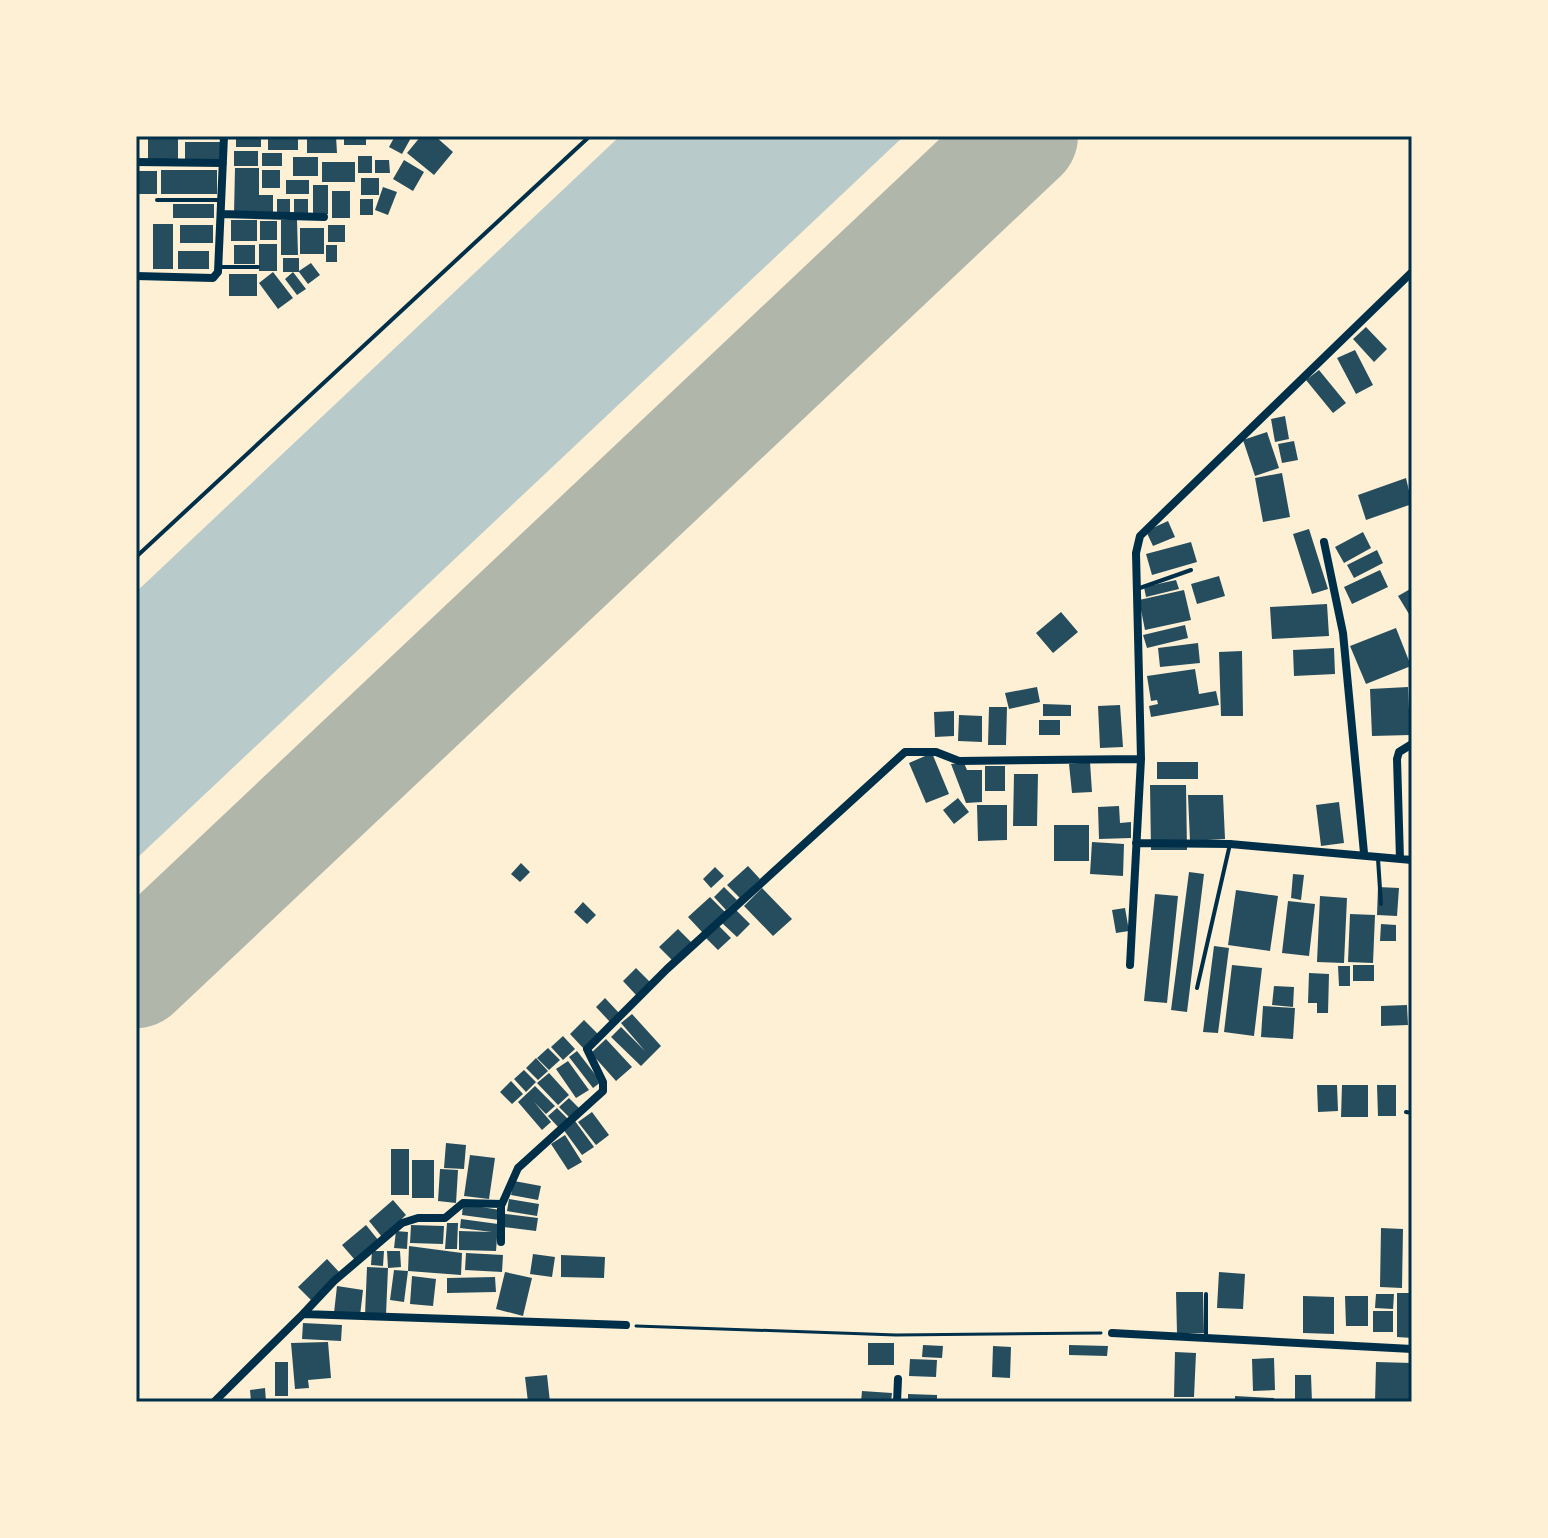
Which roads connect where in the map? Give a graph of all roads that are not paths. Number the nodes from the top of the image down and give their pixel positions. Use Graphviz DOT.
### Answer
graph roads {
  1 [pos="224,136"];
  2 [pos="590,136"];
  3 [pos="136,162"];
  4 [pos="223,163"];
  5 [pos="157,200"];
  6 [pos="221,200"];
  7 [pos="221,214"];
  8 [pos="324,217"];
  9 [pos="220,267"];
  10 [pos="258,267"];
  11 [pos="1412,272"];
  12 [pos="136,276"];
  13 [pos="1324,542"];
  14 [pos="136,557"];
  15 [pos="1191,570"];
  16 [pos="1137,589"];
  17 [pos="1412,744"];
  18 [pos="1141,759"];
  19 [pos="1136,843"];
  20 [pos="1230,844"];
  21 [pos="1364,853"];
  22 [pos="1378,854"];
  23 [pos="1400,859"];
  24 [pos="1412,860"];
  25 [pos="1381,904"];
  26 [pos="1130,965"];
  27 [pos="1197,988"];
  28 [pos="501,1204"];
  29 [pos="501,1242"];
  30 [pos="1206,1294"];
  31 [pos="303,1314"];
  32 [pos="626,1325"];
  33 [pos="1112,1333"];
  34 [pos="1206,1338"];
  35 [pos="1412,1349"];
  36 [pos="898,1379"];
  37 [pos="214,1402"];
  38 [pos="897,1402"];
  1 -- 4 [label="street"];
  2 -- 14 [label="lane"];
  3 -- 4 [label="street"];
  4 -- 6 [label="street"];
  5 -- 6 [label="lane"];
  6 -- 7 [label="street"];
  7 -- 8 [label="street"];
  7 -- 9 [label="street"];
  9 -- 10 [label="lane"];
  9 -- 12 [label="street"];
  11 -- 16 [label="street"];
  13 -- 21 [label="street"];
  15 -- 16 [label="lane"];
  16 -- 18 [label="street"];
  17 -- 23 [label="street"];
  18 -- 19 [label="street"];
  18 -- 28 [label="street"];
  19 -- 20 [label="street"];
  19 -- 26 [label="street"];
  20 -- 21 [label="street"];
  20 -- 27 [label="lane"];
  21 -- 22 [label="street"];
  22 -- 23 [label="street"];
  22 -- 25 [label="lane"];
  23 -- 24 [label="street"];
  28 -- 29 [label="street"];
  28 -- 31 [label="street"];
  30 -- 34 [label="lane"];
  31 -- 32 [label="street"];
  31 -- 37 [label="street"];
  33 -- 34 [label="street"];
  34 -- 35 [label="street"];
  36 -- 38 [label="street"];
}
